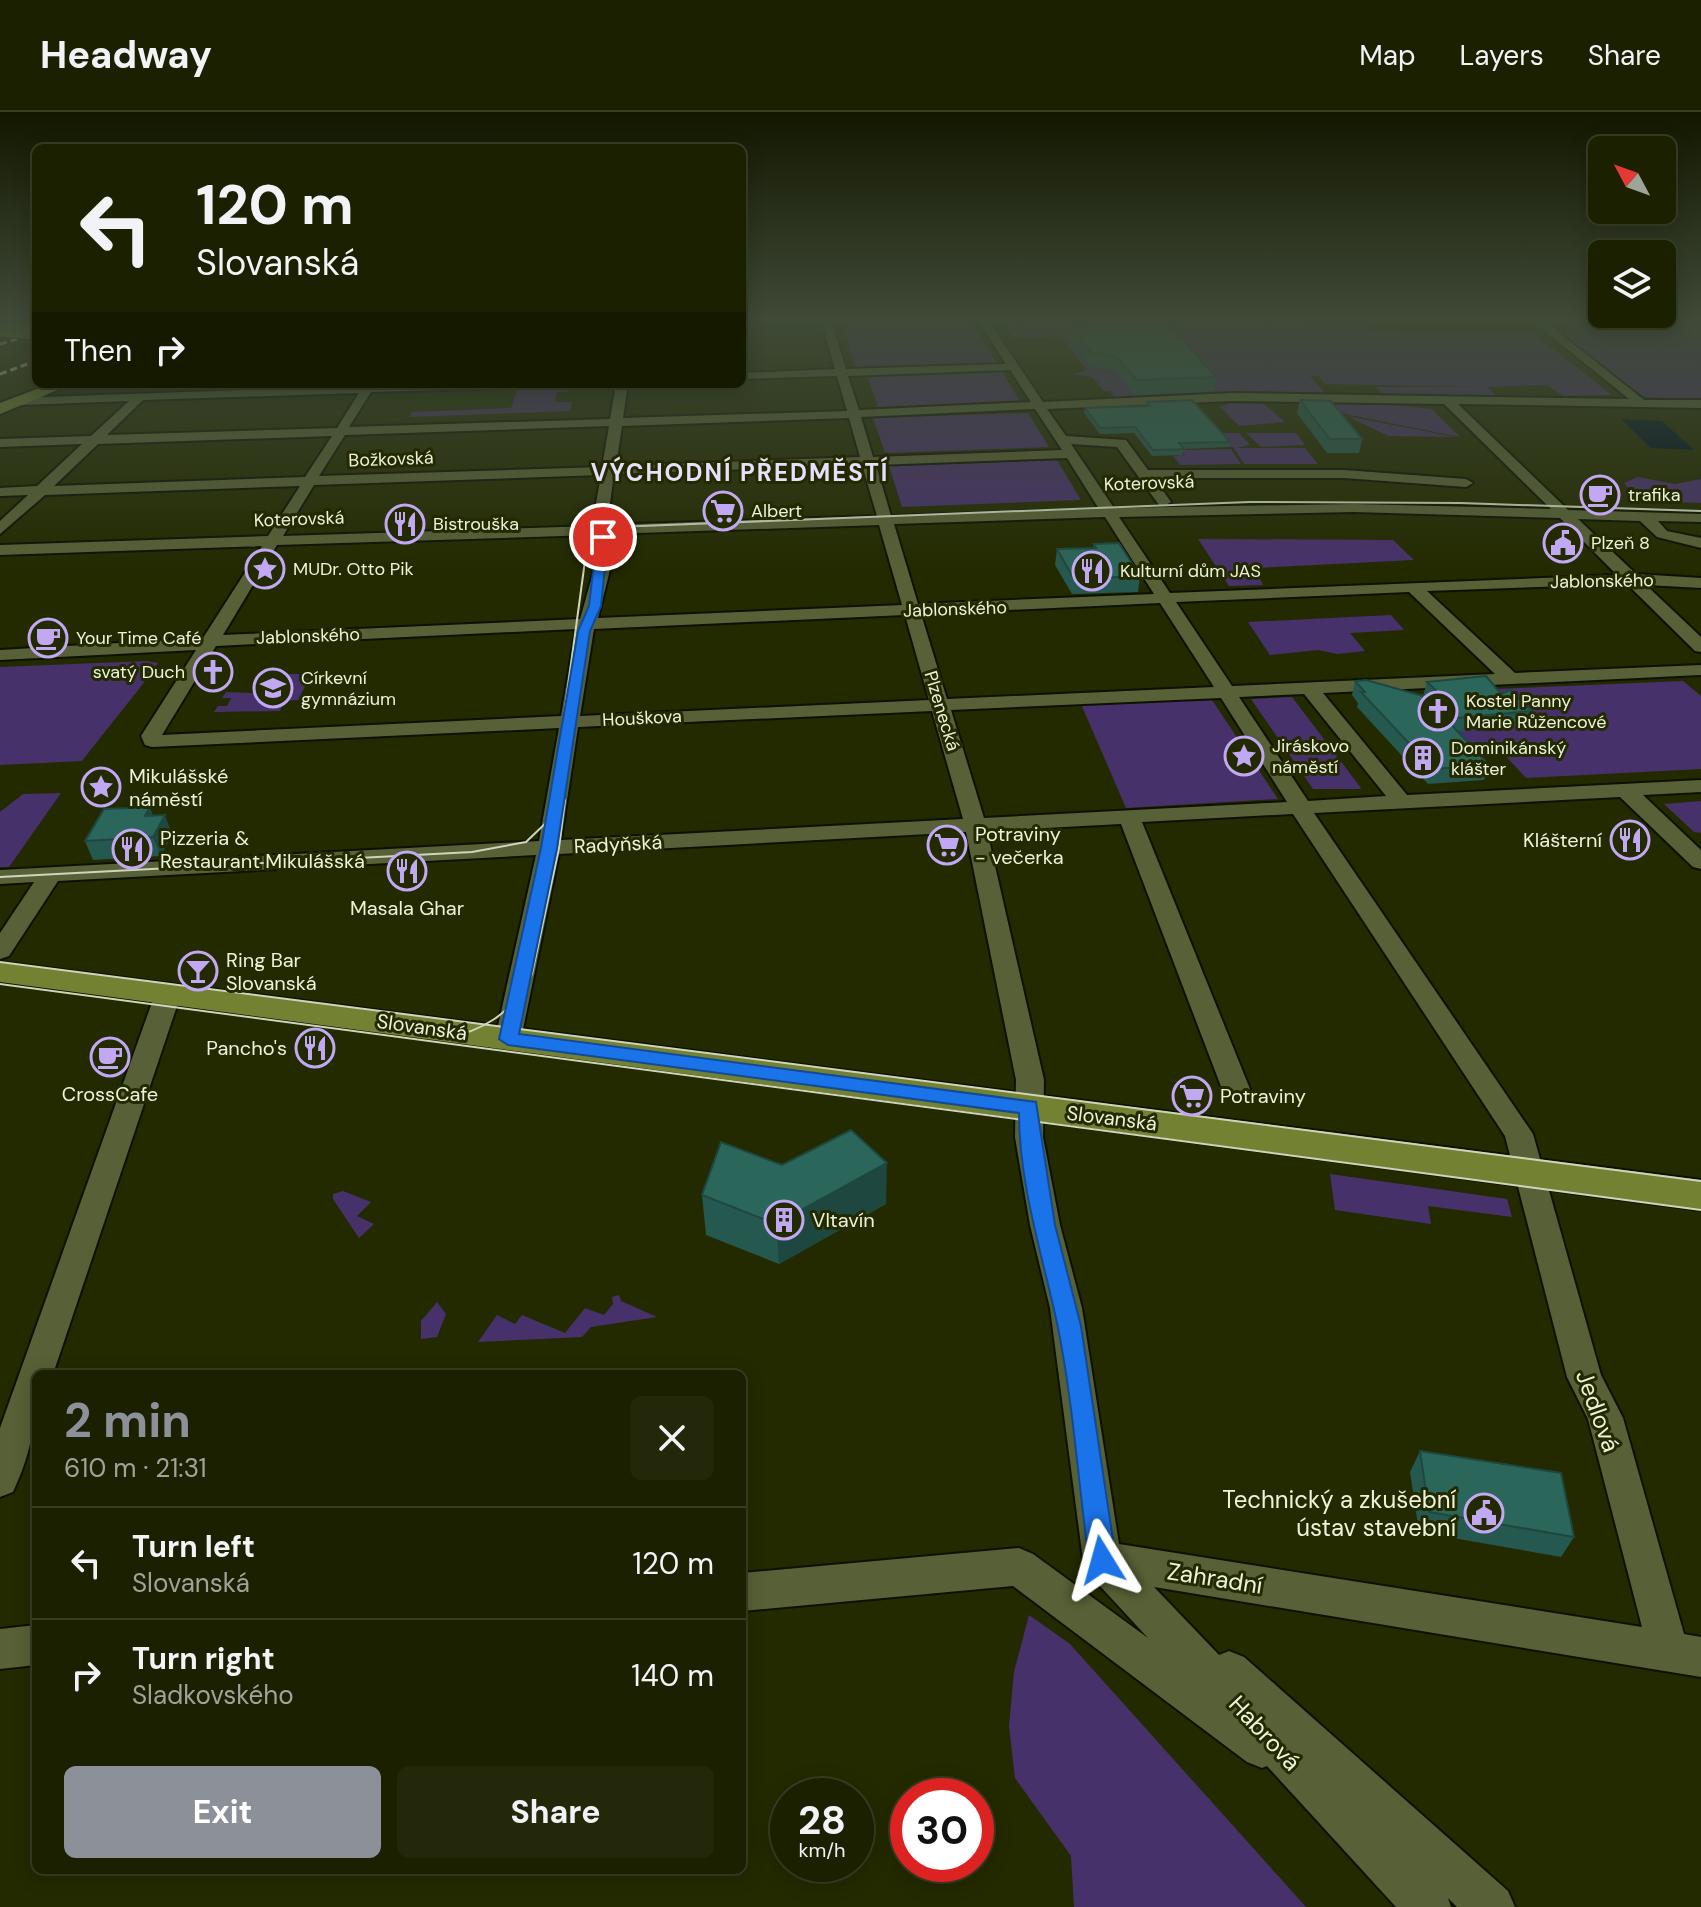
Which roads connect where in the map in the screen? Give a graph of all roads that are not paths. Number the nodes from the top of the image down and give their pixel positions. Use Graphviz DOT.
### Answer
graph roads {
  1 [pos="133,404"];
  2 [pos="358,404"];
  3 [pos="620,404"];
  4 [pos="851,404"];
  5 [pos="1037,404"];
  6 [pos="1101,404"];
  7 [pos="1451,404"];
  8 [pos="1039,407"];
  9 [pos="854,414"];
  10 [pos="619,422"];
  11 [pos="340,431"];
  12 [pos="95,439"];
  13 [pos="1062,440"];
  14 [pos="0,443"];
  15 [pos="1070,454"];
  16 [pos="867,460"];
  17 [pos="607,469"];
  18 [pos="1402,471"];
  19 [pos="1144,474"];
  20 [pos="310,480"];
  21 [pos="1466,483"];
  22 [pos="41,490"];
  23 [pos="0,492"];
  24 [pos="1480,500"];
  25 [pos="1164,502"];
  26 [pos="1557,508"];
  27 [pos="1106,509"];
  28 [pos="1701,509"];
  29 [pos="884,516"];
  30 [pos="1645,517"];
  31 [pos="1701,518"];
  32 [pos="599,528"];
  33 [pos="0,529"];
  34 [pos="273,540"];
  35 [pos="1701,543"];
  36 [pos="0,550"];
  37 [pos="1631,579"];
  38 [pos="1701,583"];
  39 [pos="1413,587"];
  40 [pos="1166,600"];
  41 [pos="912,611"];
  42 [pos="586,625"];
  43 [pos="209,641"];
  44 [pos="1701,647"];
  45 [pos="0,655"];
  46 [pos="1693,670"];
  47 [pos="1510,678"];
  48 [pos="1701,681"];
  49 [pos="1308,686"];
  50 [pos="1225,690"];
  51 [pos="940,704"];
  52 [pos="570,722"];
  53 [pos="1701,786"];
  54 [pos="1625,790"];
  55 [pos="1401,802"];
  56 [pos="1301,809"];
  57 [pos="1129,816"];
  58 [pos="975,824"];
  59 [pos="549,848"];
  60 [pos="1701,862"];
  61 [pos="54,875"];
  62 [pos="0,877"];
  63 [pos="0,951"];
  64 [pos="0,972"];
  65 [pos="168,994"];
  66 [pos="508,1039"];
  67 [pos="1236,1089"];
  68 [pos="1029,1107"];
  69 [pos="1529,1172"];
  70 [pos="1701,1195"];
  71 [pos="38,1370"];
  72 [pos="32,1387"];
  73 [pos="0,1480"];
  74 [pos="1102,1560"];
  75 [pos="746,1592"];
  76 [pos="32,1645"];
  77 [pos="0,1649"];
  78 [pos="1685,1654"];
  79 [pos="1428,1907"];
  80 [pos="1477,1907"];
  81 [pos="1492,1907"];
  1 -- 12 [label="street"];
  2 -- 11 [label="street"];
  3 -- 10 [label="street"];
  4 -- 9 [label="street, Plzenecká"];
  5 -- 8 [label="street"];
  6 -- 8 [label="street"];
  7 -- 26 [label="street"];
  8 -- 9 [label="street"];
  8 -- 13 [label="street"];
  9 -- 10 [label="street"];
  9 -- 16 [label="street, Plzenecká"];
  10 -- 11 [label="street"];
  10 -- 17 [label="street"];
  11 -- 12 [label="street"];
  11 -- 20 [label="street"];
  12 -- 14 [label="street"];
  12 -- 22 [label="street"];
  13 -- 15 [label="street"];
  13 -- 19 [label="street"];
  15 -- 16 [label="street, Božkovská"];
  15 -- 27 [label="street"];
  16 -- 17 [label="street, Božkovská"];
  16 -- 29 [label="street, Plzenecká"];
  17 -- 20 [label="street, Božkovská"];
  17 -- 32 [label="street"];
  18 -- 21 [label="street"];
  19 -- 21 [label="street"];
  19 -- 25 [label="street"];
  20 -- 22 [label="street, Božkovská"];
  20 -- 34 [label="street"];
  21 -- 24 [label="street"];
  22 -- 23 [label="street, Božkovská"];
  22 -- 33 [label="street"];
  24 -- 25 [label="street, Koterovská"];
  24 -- 26 [label="street, Koterovská"];
  25 -- 27 [label="street, Koterovská"];
  26 -- 27 [label="street, Koterovská"];
  26 -- 28 [label="street, Koterovská"];
  26 -- 30 [label="street, Koterovská"];
  26 -- 37 [label="street"];
  27 -- 29 [label="street, Koterovská"];
  27 -- 40 [label="street"];
  29 -- 32 [label="street, Koterovská"];
  29 -- 41 [label="street, Plzenecká"];
  30 -- 31 [label="street, Koterovská"];
  30 -- 35 [label="street"];
  32 -- 34 [label="street, Koterovská"];
  32 -- 42 [label="street"];
  34 -- 36 [label="street, Koterovská"];
  34 -- 43 [label="street"];
  37 -- 38 [label="street, Jablonského"];
  37 -- 39 [label="street, Jablonského"];
  37 -- 44 [label="street"];
  39 -- 40 [label="street, Jablonského"];
  39 -- 47 [label="street"];
  40 -- 41 [label="street, Jablonského"];
  40 -- 50 [label="street"];
  41 -- 42 [label="street, Jablonského"];
  41 -- 51 [label="street, Plzenecká"];
  42 -- 43 [label="street, Jablonského"];
  42 -- 52 [label="street"];
  43 -- 45 [label="street"];
  43 -- 52 [label="street, Houškova"];
  46 -- 47 [label="street"];
  46 -- 48 [label="street"];
  47 -- 49 [label="street"];
  49 -- 50 [label="street"];
  49 -- 55 [label="street"];
  50 -- 51 [label="street, Houškova"];
  50 -- 56 [label="street"];
  51 -- 52 [label="street, Houškova"];
  51 -- 58 [label="street, Plzenecká"];
  52 -- 59 [label="street"];
  53 -- 54 [label="street"];
  54 -- 55 [label="street"];
  54 -- 60 [label="street"];
  55 -- 56 [label="street"];
  56 -- 57 [label="street"];
  56 -- 69 [label="street, Jedlová"];
  57 -- 58 [label="street, Radyňská"];
  57 -- 67 [label="street"];
  58 -- 59 [label="street, Radyňská"];
  58 -- 68 [label="street, Plzenecká"];
  59 -- 61 [label="street, Radyňská"];
  59 -- 66 [label="street"];
  61 -- 62 [label="street"];
  61 -- 63 [label="street"];
  64 -- 65 [label="main road, Slovanská"];
  65 -- 66 [label="main road, Slovanská"];
  65 -- 71 [label="street"];
  66 -- 68 [label="main road, Slovanská"];
  68 -- 69 [label="main road, Slovanská"];
  68 -- 74 [label="street, Plzenecká"];
  69 -- 70 [label="main road, Slovanská"];
  69 -- 78 [label="street, Jedlová"];
  72 -- 73 [label="street"];
  74 -- 78 [label="street, Zahradní"];
  74 -- 79 [label="street, Habrová"];
  74 -- 81 [label="street, Zahradní"];
  75 -- 80 [label="street"];
  76 -- 77 [label="street"];
}
